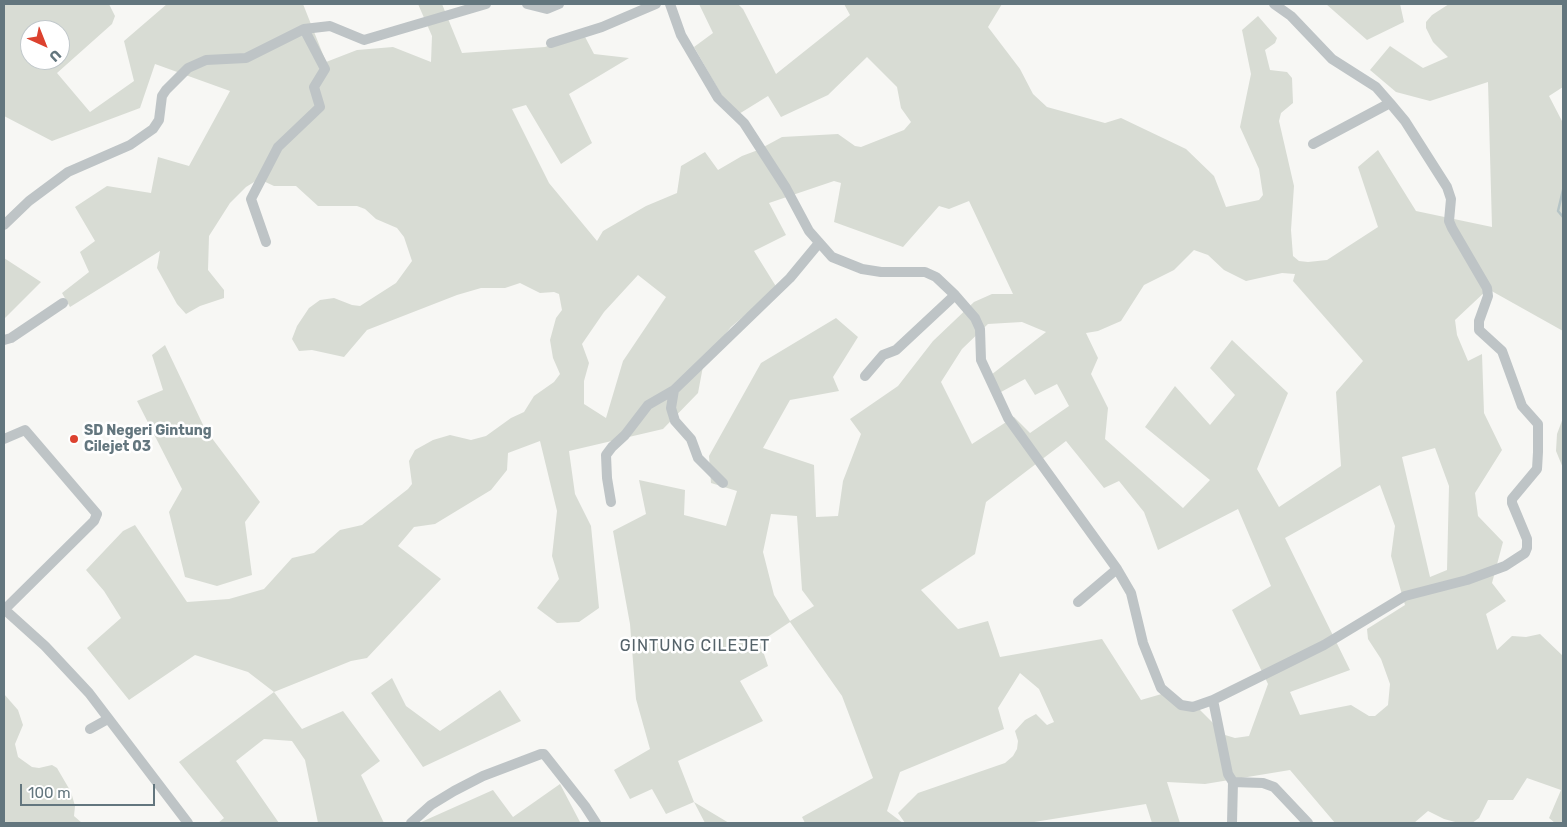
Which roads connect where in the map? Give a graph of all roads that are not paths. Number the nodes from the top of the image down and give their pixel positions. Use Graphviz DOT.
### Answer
graph roads {
  1 [pos="486,4"];
  2 [pos="527,4"];
  3 [pos="558,4"];
  4 [pos="656,4"];
  5 [pos="670,4"];
  6 [pos="1274,4"];
  7 [pos="304,29"];
  8 [pos="551,43"];
  9 [pos="1390,103"];
  10 [pos="1313,144"];
  11 [pos="4,225"];
  12 [pos="266,242"];
  13 [pos="819,243"];
  14 [pos="956,295"];
  15 [pos="63,303"];
  16 [pos="4,340"];
  17 [pos="864,376"];
  18 [pos="674,390"];
  19 [pos="4,439"];
  20 [pos="723,483"];
  21 [pos="612,502"];
  22 [pos="1117,569"];
  23 [pos="1078,602"];
  24 [pos="4,609"];
  25 [pos="1213,700"];
  26 [pos="108,719"];
  27 [pos="90,729"];
  28 [pos="1233,782"];
  29 [pos="188,823"];
  30 [pos="411,823"];
  31 [pos="596,823"];
  32 [pos="1232,823"];
  33 [pos="1308,823"];
  1 -- 7 [label="street"];
  2 -- 3 [label="street"];
  4 -- 8 [label="street"];
  5 -- 13 [label="street"];
  6 -- 9 [label="street"];
  7 -- 11 [label="street"];
  7 -- 12 [label="street"];
  9 -- 10 [label="street"];
  9 -- 25 [label="street"];
  13 -- 14 [label="street"];
  13 -- 18 [label="street"];
  14 -- 17 [label="street"];
  14 -- 22 [label="street"];
  15 -- 16 [label="street"];
  18 -- 20 [label="street"];
  18 -- 21 [label="street"];
  19 -- 24 [label="street"];
  22 -- 23 [label="street"];
  22 -- 25 [label="street"];
  24 -- 26 [label="street"];
  25 -- 28 [label="street"];
  26 -- 27 [label="street"];
  26 -- 29 [label="street"];
  28 -- 32 [label="street"];
  28 -- 33 [label="street"];
  30 -- 31 [label="street"];
}
